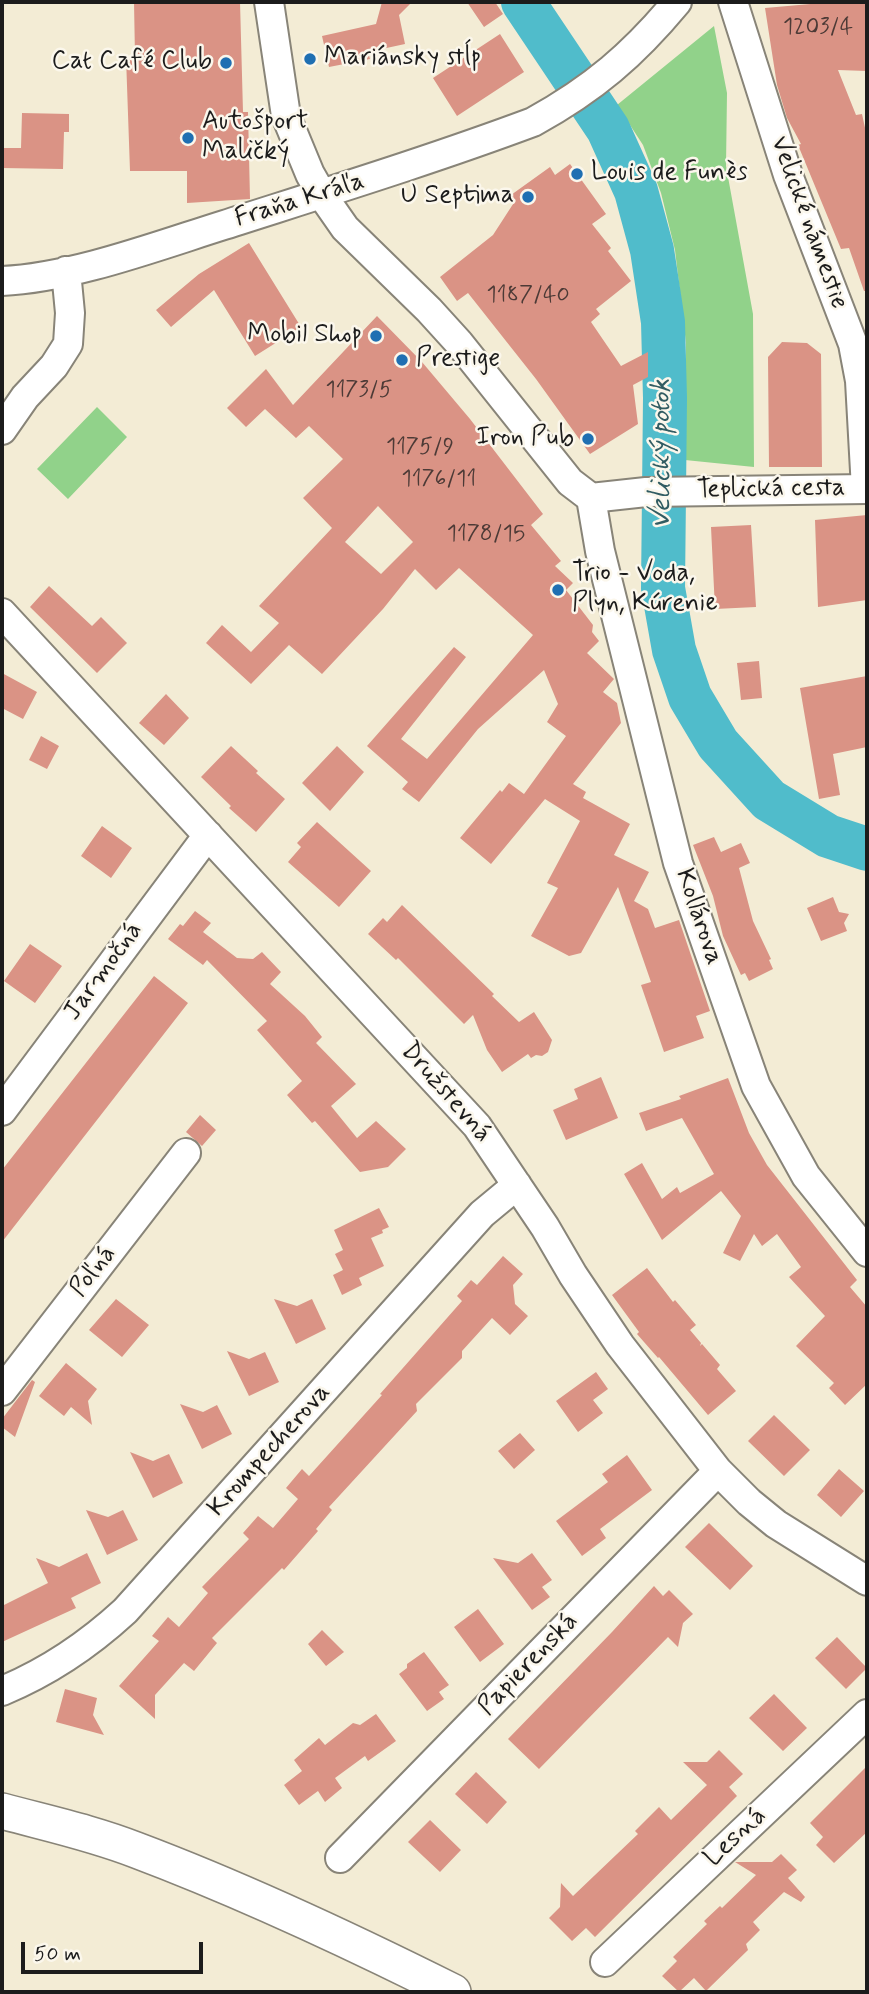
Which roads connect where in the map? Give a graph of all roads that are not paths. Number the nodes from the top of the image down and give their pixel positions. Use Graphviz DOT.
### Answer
graph roads {
  1 [pos="269,2"];
  2 [pos="677,2"];
  3 [pos="733,2"];
  4 [pos="322,195"];
  5 [pos="66,271"];
  6 [pos="2,281"];
  7 [pos="2,430"];
  8 [pos="866,489"];
  9 [pos="591,498"];
  10 [pos="2,613"];
  11 [pos="208,835"];
  12 [pos="2,1111"];
  13 [pos="186,1153"];
  14 [pos="517,1185"];
  15 [pos="867,1252"];
  16 [pos="2,1391"];
  17 [pos="718,1471"];
  18 [pos="867,1581"];
  19 [pos="2,1691"];
  20 [pos="867,1714"];
  21 [pos="2,1811"];
  22 [pos="340,1858"];
  23 [pos="605,1962"];
  24 [pos="453,1992"];
  1 -- 4 [label="street"];
  2 -- 4 [label="street, Fraňa Kráľa"];
  3 -- 8 [label="street, Velické námestie"];
  4 -- 5 [label="street, Fraňa Kráľa"];
  4 -- 9 [label="street"];
  5 -- 6 [label="street, Fraňa Kráľa"];
  5 -- 7 [label="street"];
  8 -- 9 [label="street, Teplická cesta"];
  9 -- 15 [label="street, Kollárova"];
  10 -- 11 [label="street, Družstevná"];
  11 -- 12 [label="street, Jarmočná"];
  11 -- 14 [label="street, Družstevná"];
  13 -- 16 [label="street, Poľná"];
  14 -- 17 [label="street, Družstevná"];
  14 -- 19 [label="street, Krompecherova"];
  17 -- 18 [label="street, Družstevná"];
  17 -- 22 [label="street, Papierenská"];
  20 -- 23 [label="street, Lesná"];
  21 -- 24 [label="main road"];
}
